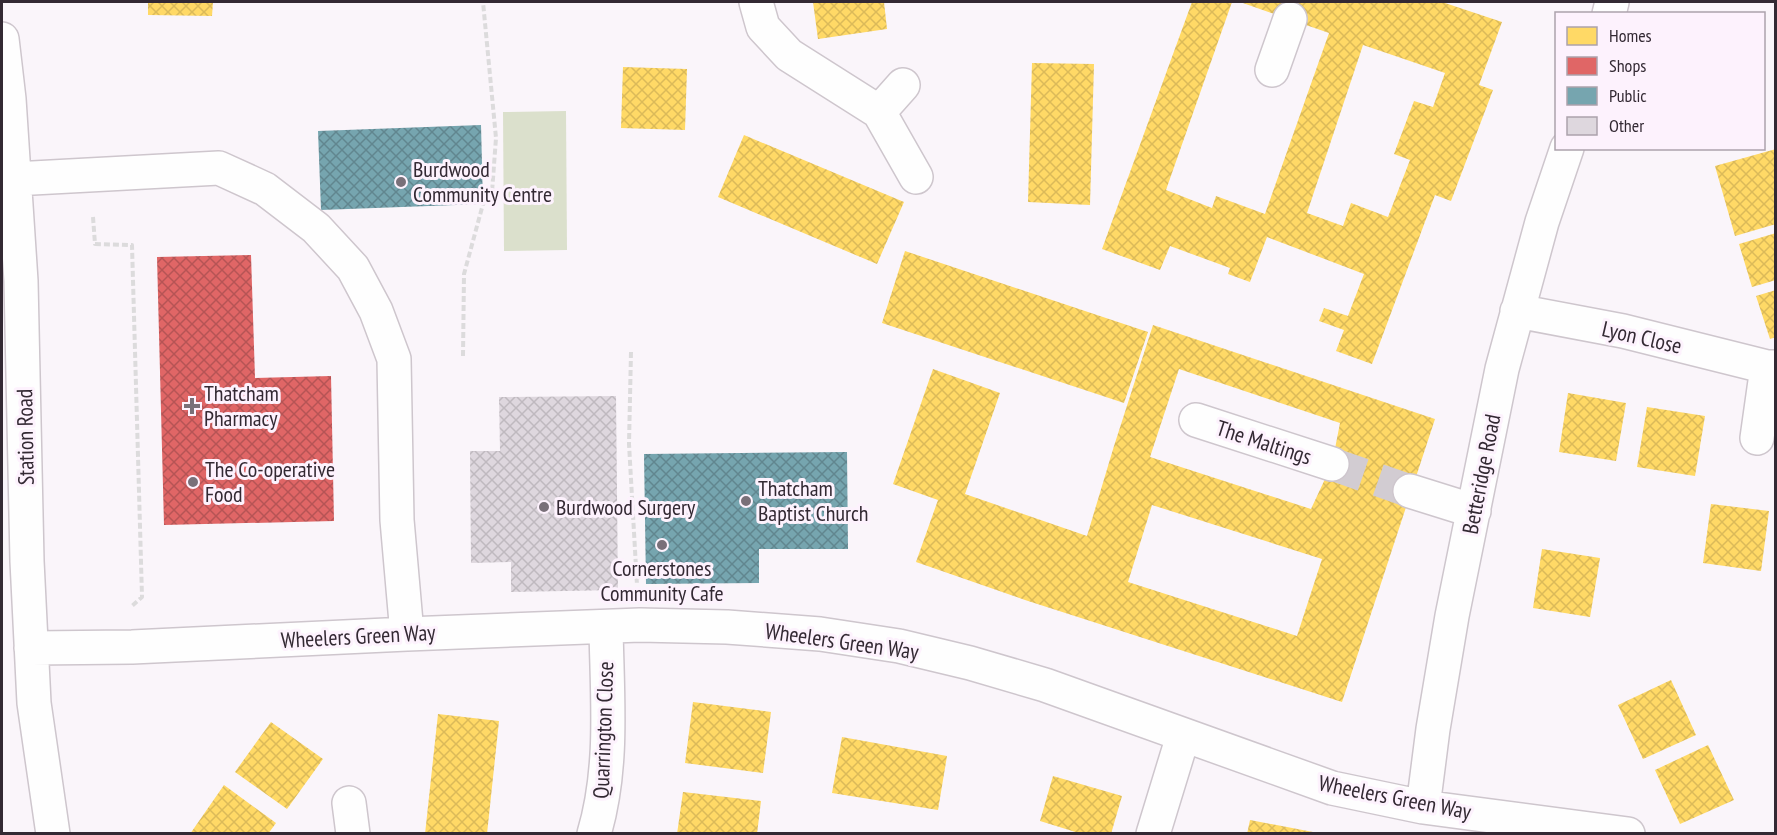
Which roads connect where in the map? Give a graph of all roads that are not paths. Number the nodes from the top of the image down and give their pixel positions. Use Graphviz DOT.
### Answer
graph roads {
  1 [pos="756,2"];
  2 [pos="1290,19"];
  3 [pos="2,39"];
  4 [pos="1272,70"];
  5 [pos="903,85"];
  6 [pos="879,112"];
  7 [pos="1566,150"];
  8 [pos="916,177"];
  9 [pos="14,179"];
  10 [pos="1517,311"];
  11 [pos="1772,367"];
  12 [pos="1196,420"];
  13 [pos="1757,438"];
  14 [pos="1332,464"];
  15 [pos="1410,491"];
  16 [pos="1474,511"];
  17 [pos="606,627"];
  18 [pos="407,634"];
  19 [pos="31,648"];
  20 [pos="1183,736"];
  21 [pos="1423,807"];
  22 [pos="53,834"];
  23 [pos="594,834"];
  24 [pos="1153,834"];
  25 [pos="1628,834"];
  1 -- 6 [label="street"];
  2 -- 4 [label="street"];
  3 -- 9 [label="street, Station Road"];
  5 -- 6 [label="street"];
  6 -- 8 [label="street"];
  7 -- 10 [label="street, Betteridge Road"];
  9 -- 18 [label="street"];
  9 -- 19 [label="street, Station Road"];
  10 -- 11 [label="street, Lyon Close"];
  10 -- 16 [label="street, Betteridge Road"];
  11 -- 13 [label="street, Lyon Close"];
  12 -- 14 [label="street, The Maltings"];
  15 -- 16 [label="street"];
  16 -- 21 [label="street, Betteridge Road"];
  17 -- 18 [label="street, Wheelers Green Way"];
  17 -- 20 [label="street, Wheelers Green Way"];
  17 -- 23 [label="street, Quarrington Close"];
  18 -- 19 [label="street, Wheelers Green Way"];
  19 -- 22 [label="street, Station Road"];
  20 -- 21 [label="street, Wheelers Green Way"];
  20 -- 24 [label="street"];
  21 -- 25 [label="street, Wheelers Green Way"];
}
